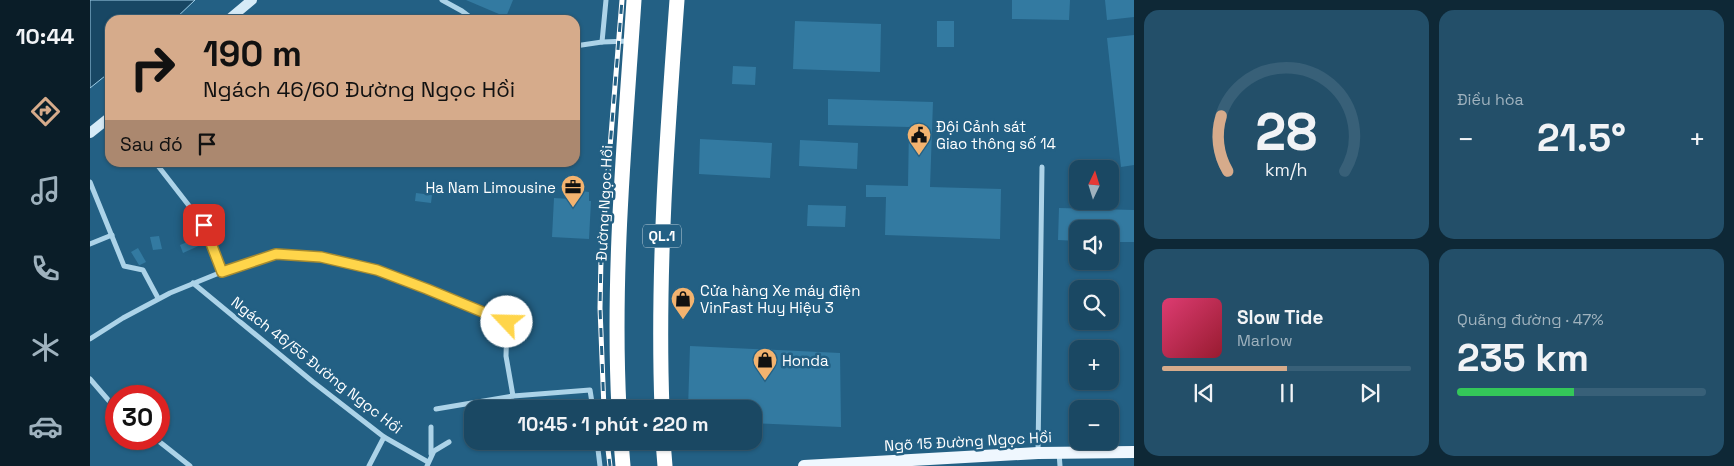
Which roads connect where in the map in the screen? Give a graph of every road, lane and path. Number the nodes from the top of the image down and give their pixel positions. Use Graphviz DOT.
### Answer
graph roads {
  1 [pos="252,0"];
  2 [pos="442,0"];
  3 [pos="606,0"];
  4 [pos="634,0"];
  5 [pos="677,0"];
  6 [pos="234,15"];
  7 [pos="467,15"];
  8 [pos="631,41"];
  9 [pos="602,42"];
  10 [pos="580,45"];
  11 [pos="105,121"];
  12 [pos="90,133"];
  13 [pos="159,167"];
  14 [pos="1042,167"];
  15 [pos="90,182"];
  16 [pos="112,234"];
  17 [pos="90,244"];
  18 [pos="222,272"];
  19 [pos="193,283"];
  20 [pos="158,298"];
  21 [pos="90,338"];
  22 [pos="90,378"];
  23 [pos="105,396"];
  24 [pos="513,396"];
  25 [pos="592,400"];
  26 [pos="619,400"];
  27 [pos="662,400"];
  28 [pos="436,409"];
  29 [pos="431,427"];
  30 [pos="384,437"];
  31 [pos="449,442"];
  32 [pos="170,450"];
  33 [pos="598,450"];
  34 [pos="622,450"];
  35 [pos="664,450"];
  36 [pos="1038,452"];
  37 [pos="1134,452"];
  38 [pos="432,453"];
  39 [pos="1059,453"];
  40 [pos="943,462"];
  41 [pos="428,464"];
  42 [pos="190,466"];
  43 [pos="369,466"];
  44 [pos="600,466"];
  45 [pos="623,466"];
  46 [pos="666,466"];
  47 [pos="804,466"];
  48 [pos="1060,466"];
  1 -- 6 [label="street"];
  2 -- 7 [label="street"];
  3 -- 9 [label="street"];
  4 -- 8 [label="highway, Đường Ngọc Hồi"];
  5 -- 27 [label="highway, QL.1"];
  8 -- 9 [label="street"];
  8 -- 26 [label="highway, Đường Ngọc Hồi"];
  9 -- 10 [label="street"];
  11 -- 12 [label="street"];
  13 -- 18 [label="street"];
  14 -- 36 [label="street"];
  15 -- 16 [label="street"];
  16 -- 17 [label="street"];
  16 -- 20 [label="street"];
  18 -- 19 [label="street"];
  18 -- 24 [label="street"];
  19 -- 20 [label="street"];
  19 -- 30 [label="street, Ngách 46/55 Đường Ngọc Hồi"];
  20 -- 21 [label="street"];
  22 -- 23 [label="street"];
  24 -- 25 [label="street"];
  24 -- 28 [label="street"];
  29 -- 38 [label="street"];
  30 -- 41 [label="street, Ngách 46/55 Đường Ngọc Hồi"];
  30 -- 43 [label="street"];
  31 -- 38 [label="street"];
  32 -- 42 [label="street"];
  33 -- 44 [label="street"];
  34 -- 45 [label="highway"];
  35 -- 46 [label="highway"];
  36 -- 39 [label="main road, Ngõ 15 Đường Ngọc Hồi"];
  36 -- 40 [label="main road, Ngõ 15 Đường Ngọc Hồi"];
  37 -- 39 [label="main road, Ngõ 15 Đường Ngọc Hồi"];
  38 -- 41 [label="street, Ngách 46/55 Đường Ngọc Hồi"];
  39 -- 48 [label="street"];
  40 -- 47 [label="main road, Ngõ 15 Đường Ngọc Hồi"];
}
